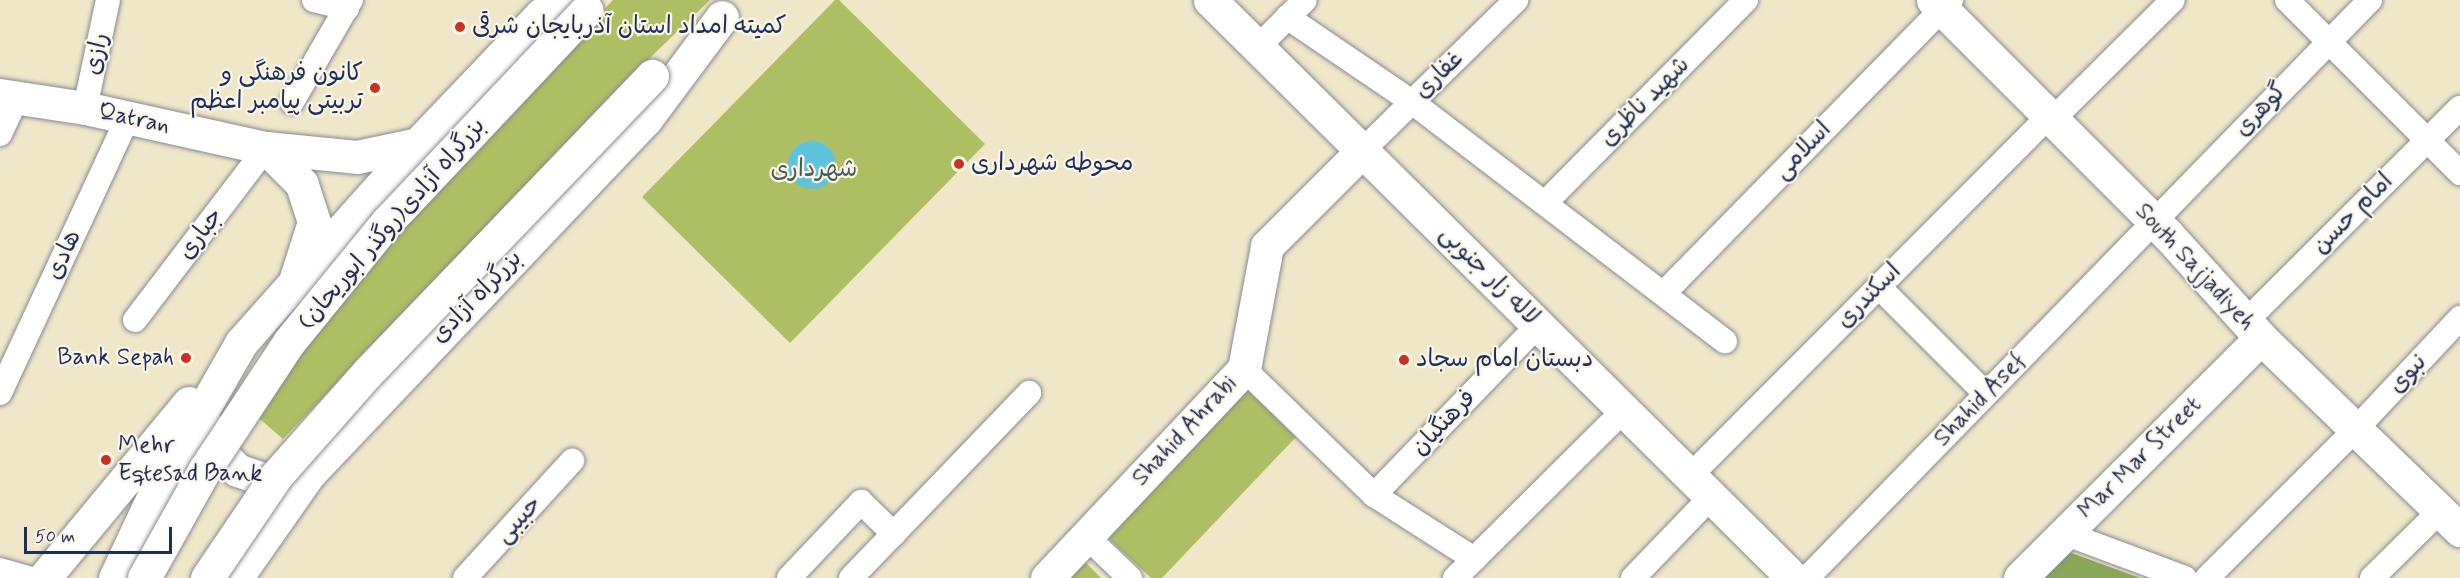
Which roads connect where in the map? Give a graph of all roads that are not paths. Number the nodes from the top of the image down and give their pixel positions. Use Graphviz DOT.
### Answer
graph roads {
  1 [pos="108,0"];
  2 [pos="314,0"];
  3 [pos="1210,0"];
  4 [pos="1305,0"];
  5 [pos="1516,0"];
  6 [pos="1746,0"];
  7 [pos="2173,0"];
  8 [pos="2287,0"];
  9 [pos="2370,0"];
  10 [pos="1942,3"];
  11 [pos="349,4"];
  12 [pos="581,4"];
  13 [pos="731,9"];
  14 [pos="1287,17"];
  15 [pos="2328,41"];
  16 [pos="1258,47"];
  17 [pos="9,96"];
  18 [pos="292,102"];
  19 [pos="1412,102"];
  20 [pos="85,108"];
  21 [pos="2460,108"];
  22 [pos="128,117"];
  23 [pos="2050,118"];
  24 [pos="0,134"];
  25 [pos="2427,140"];
  26 [pos="418,144"];
  27 [pos="266,148"];
  28 [pos="1362,151"];
  29 [pos="2460,173"];
  30 [pos="1545,203"];
  31 [pos="2154,222"];
  32 [pos="296,279"];
  33 [pos="1878,287"];
  34 [pos="1663,294"];
  35 [pos="2460,318"];
  36 [pos="135,320"];
  37 [pos="1538,325"];
  38 [pos="2253,330"];
  39 [pos="1725,341"];
  40 [pos="241,343"];
  41 [pos="1244,369"];
  42 [pos="0,393"];
  43 [pos="1029,393"];
  44 [pos="1986,394"];
  45 [pos="201,409"];
  46 [pos="1624,410"];
  47 [pos="2355,430"];
  48 [pos="572,461"];
  49 [pos="308,475"];
  50 [pos="1701,486"];
  51 [pos="1374,495"];
  52 [pos="2453,519"];
  53 [pos="2064,533"];
  54 [pos="894,534"];
  55 [pos="1086,536"];
  56 [pos="1474,559"];
  57 [pos="0,570"];
  58 [pos="1795,577"];
  59 [pos="28,578"];
  60 [pos="44,578"];
  61 [pos="115,578"];
  62 [pos="132,578"];
  63 [pos="144,578"];
  64 [pos="160,578"];
  65 [pos="207,578"];
  66 [pos="236,578"];
  67 [pos="465,578"];
  68 [pos="789,578"];
  69 [pos="852,578"];
  70 [pos="1047,578"];
  71 [pos="1130,578"];
  72 [pos="1455,578"];
  73 [pos="1633,578"];
  74 [pos="2020,578"];
  75 [pos="2185,578"];
  76 [pos="2207,578"];
  77 [pos="2372,578"];
  1 -- 20 [label="street, رازی"];
  2 -- 11 [label="street"];
  3 -- 16 [label="main road, لاله زار جنوبی"];
  4 -- 14 [label="street"];
  5 -- 19 [label="street, غفاری"];
  6 -- 30 [label="street, شهید ناظری"];
  7 -- 23 [label="street, اسکندری"];
  8 -- 15 [label="street"];
  9 -- 15 [label="street, گوهری"];
  10 -- 23 [label="main road, South Sajjadiyeh"];
  10 -- 34 [label="street, اسلامی"];
  11 -- 18 [label="street"];
  12 -- 26 [label="main road"];
  12 -- 63 [label="main road, بزرگراه آزادی(روگذر ابوریحان), bridge"];
  13 -- 49 [label="main road, بزرگراه آزادی"];
  13 -- 65 [label="main road, bridge"];
  14 -- 16 [label="street"];
  14 -- 19 [label="street"];
  15 -- 25 [label="street"];
  15 -- 31 [label="street, گوهری"];
  16 -- 28 [label="main road, لاله زار جنوبی"];
  17 -- 20 [label="main road, Qatran"];
  17 -- 24 [label="street"];
  19 -- 28 [label="street, غفاری"];
  19 -- 30 [label="street"];
  20 -- 22 [label="main road, Qatran"];
  21 -- 25 [label="street, امام حسن"];
  22 -- 27 [label="main road, Qatran"];
  22 -- 42 [label="street, هادی"];
  23 -- 31 [label="main road, South Sajjadiyeh"];
  23 -- 33 [label="street, اسکندری"];
  25 -- 29 [label="street"];
  25 -- 38 [label="street, امام حسن"];
  26 -- 27 [label="main road, Qatran"];
  26 -- 32 [label="main road"];
  27 -- 32 [label="main road"];
  27 -- 36 [label="street, جباری"];
  28 -- 37 [label="main road, لاله زار جنوبی"];
  28 -- 41 [label="main road, Shahid Ahrabi"];
  30 -- 34 [label="street"];
  31 -- 38 [label="main road, South Sajjadiyeh"];
  31 -- 44 [label="street, Shahid Asef"];
  32 -- 40 [label="main road"];
  33 -- 44 [label="street"];
  33 -- 50 [label="street, اسکندری"];
  34 -- 39 [label="street"];
  35 -- 47 [label="street, نبوی"];
  37 -- 46 [label="main road, لاله زار جنوبی"];
  37 -- 51 [label="street, فرهنگیان"];
  38 -- 47 [label="main road, South Sajjadiyeh"];
  38 -- 53 [label="main road, Mar Mar Street"];
  40 -- 45 [label="main road"];
  40 -- 60 [label="main road"];
  41 -- 51 [label="street"];
  41 -- 55 [label="main road, Shahid Ahrabi"];
  43 -- 54 [label="street"];
  44 -- 58 [label="street, Shahid Asef"];
  45 -- 49 [label="main road"];
  45 -- 61 [label="main road"];
  46 -- 50 [label="main road, لاله زار جنوبی"];
  46 -- 56 [label="street"];
  47 -- 52 [label="main road, South Sajjadiyeh"];
  47 -- 76 [label="street, نبوی"];
  48 -- 67 [label="street, حبیبی"];
  49 -- 66 [label="main road, بزرگراه آزادی"];
  50 -- 58 [label="main road, لاله زار جنوبی"];
  50 -- 73 [label="street, اسکندری"];
  51 -- 56 [label="street"];
  52 -- 77 [label="street"];
  53 -- 74 [label="main road, Mar Mar Street"];
  53 -- 75 [label="street"];
  54 -- 68 [label="street"];
  54 -- 69 [label="street"];
  55 -- 70 [label="main road, Shahid Ahrabi"];
  55 -- 71 [label="street"];
  56 -- 72 [label="street"];
  57 -- 59 [label="street"];
  62 -- 64 [label="main road"];
}
